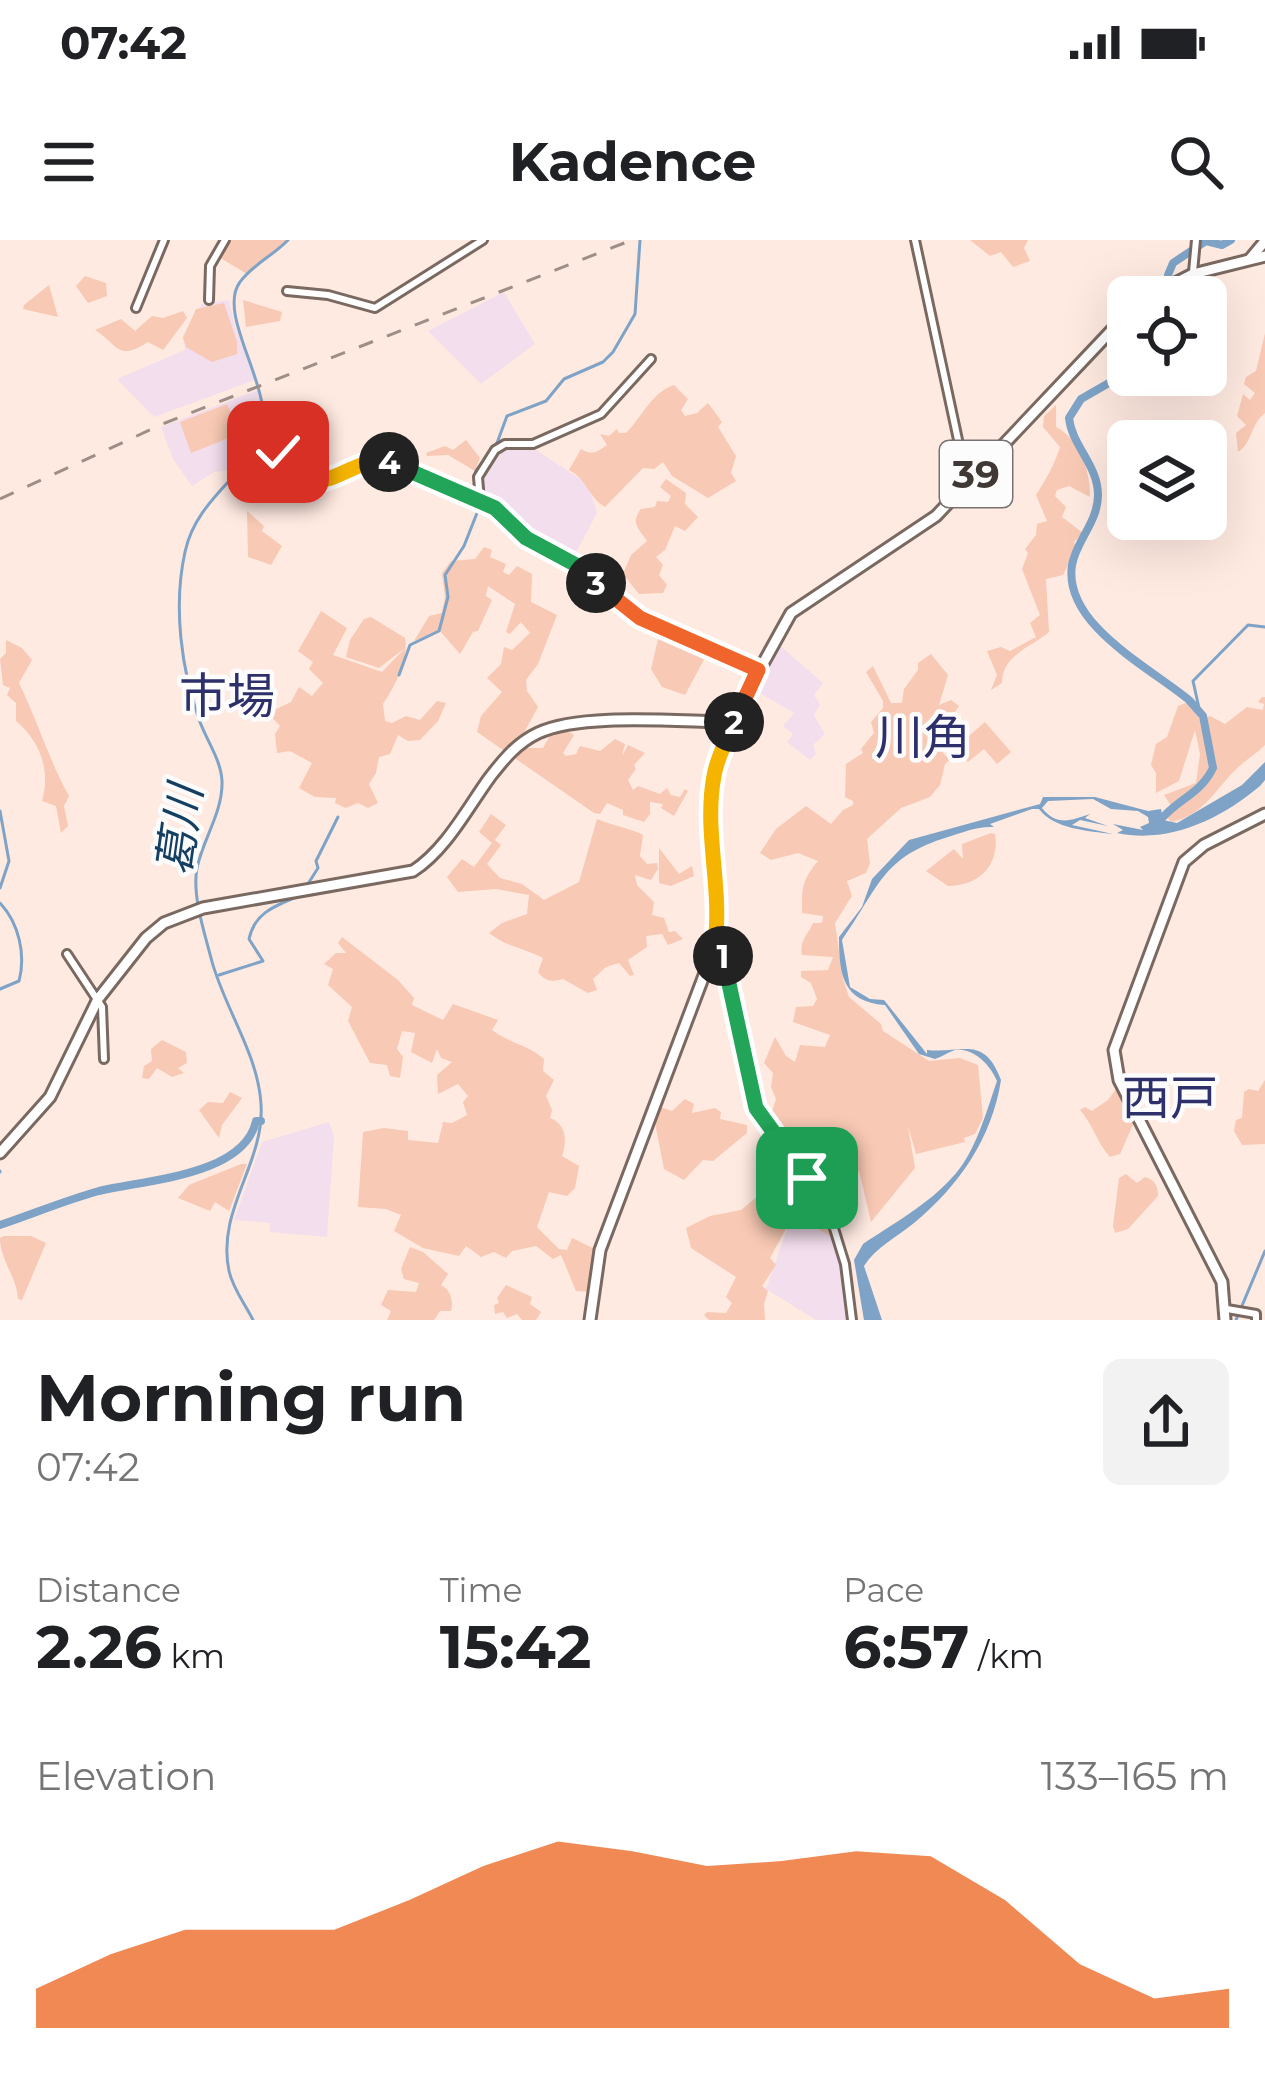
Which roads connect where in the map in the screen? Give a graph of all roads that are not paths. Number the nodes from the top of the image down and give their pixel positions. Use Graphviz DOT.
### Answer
graph roads {
  1 [pos="164,240"];
  2 [pos="225,240"];
  3 [pos="483,240"];
  4 [pos="915,240"];
  5 [pos="1196,241"];
  6 [pos="1265,241"];
  7 [pos="1265,256"];
  8 [pos="1250,259"];
  9 [pos="1193,274"];
  10 [pos="1189,276"];
  11 [pos="287,291"];
  12 [pos="209,300"];
  13 [pos="136,308"];
  14 [pos="1107,335"];
  15 [pos="651,359"];
  16 [pos="278,452"];
  17 [pos="973,478"];
  18 [pos="480,501"];
  19 [pos="758,670"];
  20 [pos="734,722"];
  21 [pos="1265,814"];
  22 [pos="714,949"];
  23 [pos="67,954"];
  24 [pos="98,999"];
  25 [pos="104,1059"];
  26 [pos="0,1153"];
  27 [pos="1226,1314"];
  28 [pos="590,1320"];
  29 [pos="852,1320"];
  30 [pos="1256,1320"];
  1 -- 13 [label="street"];
  2 -- 12 [label="street"];
  3 -- 11 [label="street"];
  4 -- 17 [label="street"];
  5 -- 9 [label="street"];
  6 -- 8 [label="main road"];
  7 -- 8 [label="main road"];
  8 -- 9 [label="main road"];
  9 -- 10 [label="main road"];
  14 -- 17 [label="main road, 39"];
  15 -- 18 [label="street"];
  16 -- 18 [label="street"];
  17 -- 19 [label="main road, 39"];
  18 -- 19 [label="street"];
  19 -- 20 [label="main road, 39"];
  20 -- 22 [label="main road, 39"];
  20 -- 24 [label="main road"];
  21 -- 27 [label="main road"];
  22 -- 28 [label="main road, 39"];
  22 -- 29 [label="street"];
  23 -- 24 [label="street"];
  24 -- 25 [label="street"];
  24 -- 26 [label="main road"];
  27 -- 30 [label="street"];
}
